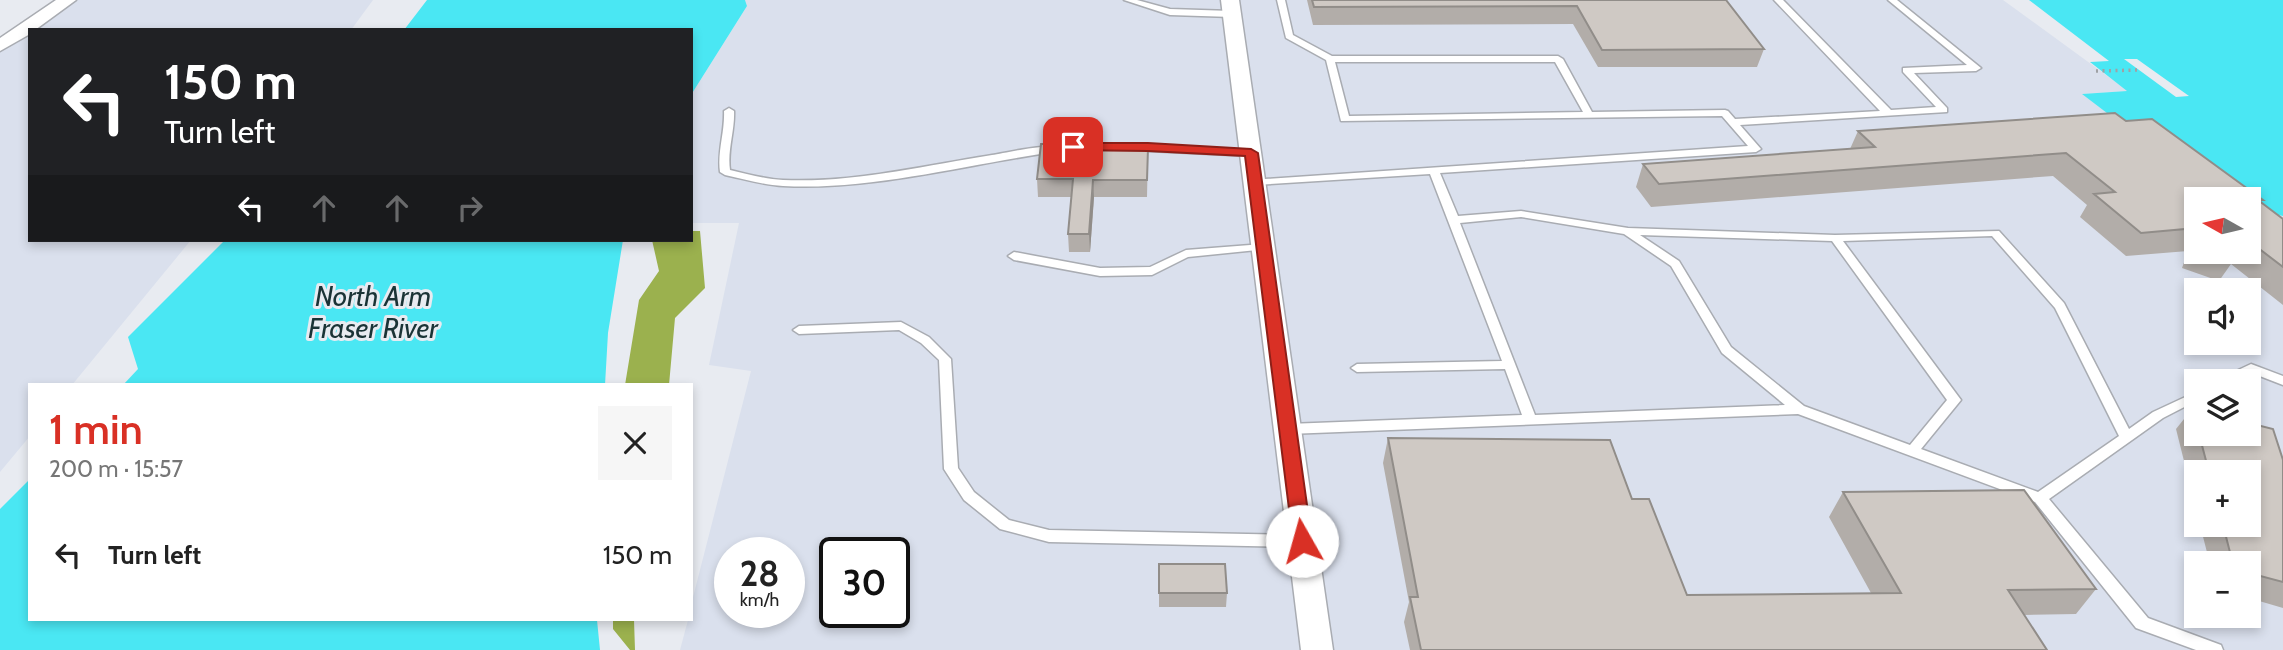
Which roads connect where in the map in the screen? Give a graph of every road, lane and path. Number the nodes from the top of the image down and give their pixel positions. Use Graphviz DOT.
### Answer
graph roads {
  1 [pos="67,0"];
  2 [pos="1128,0"];
  3 [pos="1281,0"];
  4 [pos="1779,0"];
  5 [pos="1892,0"];
  6 [pos="1231,7"];
  7 [pos="0,46"];
  8 [pos="1330,59"];
  9 [pos="2138,70"];
  10 [pos="2096,71"];
  11 [pos="729,111"];
  12 [pos="1889,114"];
  13 [pos="1589,115"];
  14 [pos="1733,122"];
  15 [pos="1073,147"];
  16 [pos="1098,147"];
  17 [pos="1251,153"];
  18 [pos="1434,170"];
  19 [pos="1255,181"];
  20 [pos="1454,220"];
  21 [pos="1627,231"];
  22 [pos="1835,238"];
  23 [pos="1264,247"];
  24 [pos="1014,256"];
  25 [pos="799,330"];
  26 [pos="1510,365"];
  27 [pos="1357,368"];
  28 [pos="2261,372"];
  29 [pos="2283,382"];
  30 [pos="2184,402"];
  31 [pos="1799,410"];
  32 [pos="1530,420"];
  33 [pos="1288,429"];
  34 [pos="2126,438"];
  35 [pos="1912,451"];
  36 [pos="2040,498"];
  37 [pos="1302,541"];
  38 [pos="1317,650"];
  39 [pos="2215,650"];
  1 -- 7 [label="street"];
  2 -- 6 [label="lane"];
  3 -- 8 [label="lane"];
  4 -- 12 [label="lane"];
  5 -- 12 [label="lane"];
  6 -- 17 [label="street"];
  8 -- 13 [label="lane"];
  8 -- 13 [label="lane"];
  9 -- 10 [label="path"];
  11 -- 15 [label="lane"];
  12 -- 14 [label="lane"];
  13 -- 14 [label="lane"];
  14 -- 18 [label="lane"];
  16 -- 17 [label="lane"];
  17 -- 19 [label="street"];
  18 -- 19 [label="lane"];
  18 -- 20 [label="lane"];
  19 -- 23 [label="street"];
  20 -- 21 [label="lane"];
  20 -- 26 [label="lane"];
  21 -- 22 [label="lane"];
  21 -- 31 [label="lane"];
  22 -- 34 [label="lane"];
  22 -- 35 [label="lane"];
  23 -- 24 [label="lane"];
  23 -- 33 [label="street"];
  25 -- 37 [label="lane"];
  26 -- 27 [label="lane"];
  26 -- 32 [label="lane"];
  28 -- 29 [label="lane"];
  30 -- 34 [label="lane"];
  31 -- 32 [label="lane"];
  31 -- 35 [label="lane"];
  32 -- 33 [label="lane"];
  33 -- 37 [label="street"];
  34 -- 36 [label="lane"];
  35 -- 36 [label="lane"];
  36 -- 39 [label="lane"];
  37 -- 38 [label="street"];
}
